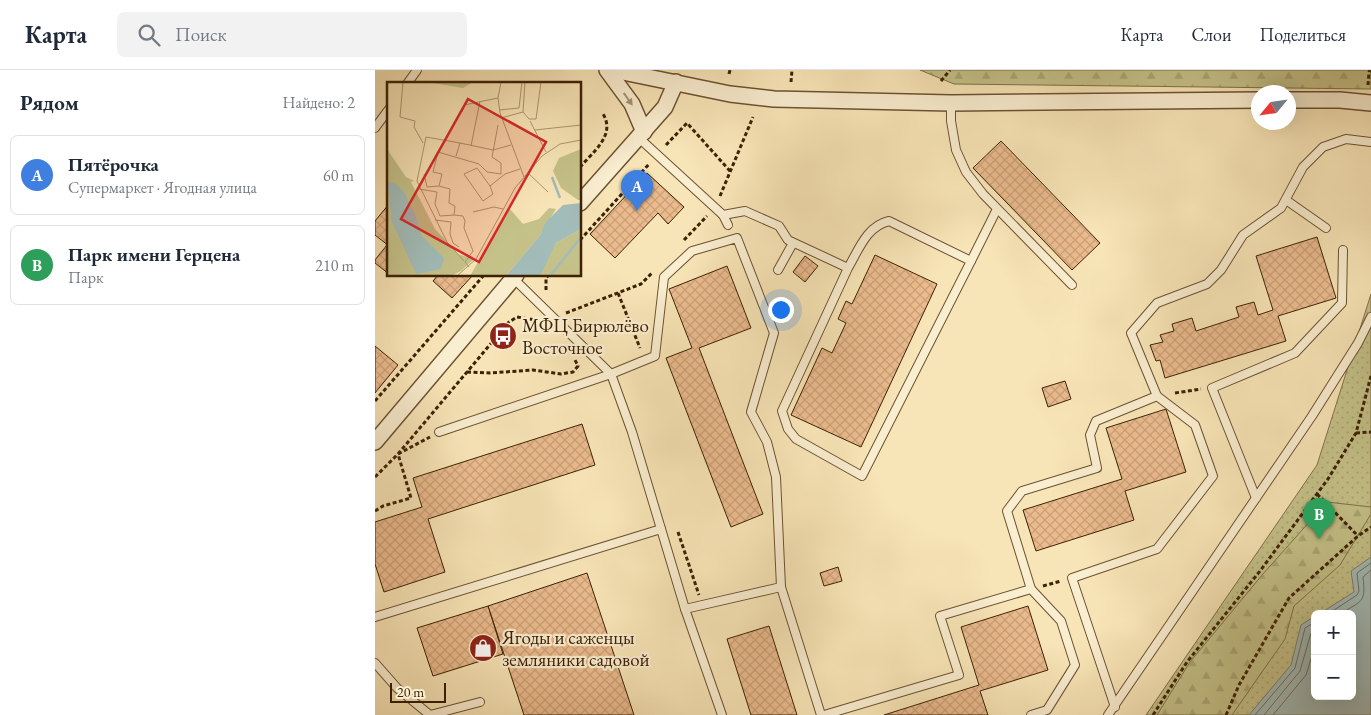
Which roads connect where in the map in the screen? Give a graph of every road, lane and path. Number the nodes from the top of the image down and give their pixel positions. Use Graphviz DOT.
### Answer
graph roads {
  1 [pos="417,70"];
  2 [pos="607,70"];
  3 [pos="613,70"];
  4 [pos="792,70"];
  5 [pos="950,70"];
  6 [pos="1369,71"];
  7 [pos="634,72"];
  8 [pos="941,81"];
  9 [pos="408,82"];
  10 [pos="676,82"];
  11 [pos="791,82"];
  12 [pos="1368,85"];
  13 [pos="1251,100"];
  14 [pos="1296,100"];
  15 [pos="951,102"];
  16 [pos="1371,103"];
  17 [pos="387,112"];
  18 [pos="603,114"];
  19 [pos="753,117"];
  20 [pos="375,128"];
  21 [pos="641,135"];
  22 [pos="1371,142"];
  23 [pos="657,155"];
  24 [pos="581,165"];
  25 [pos="730,171"];
  26 [pos="1287,200"];
  27 [pos="581,203"];
  28 [pos="715,207"];
  29 [pos="997,209"];
  30 [pos="723,215"];
  31 [pos="727,224"];
  32 [pos="1326,228"];
  33 [pos="581,239"];
  34 [pos="681,242"];
  35 [pos="793,243"];
  36 [pos="1343,250"];
  37 [pos="971,261"];
  38 [pos="848,268"];
  39 [pos="654,270"];
  40 [pos="778,270"];
  41 [pos="483,276"];
  42 [pos="514,276"];
  43 [pos="548,276"];
  44 [pos="1072,285"];
  45 [pos="547,293"];
  46 [pos="618,293"];
  47 [pos="559,309"];
  48 [pos="564,314"];
  49 [pos="1371,317"];
  50 [pos="570,320"];
  51 [pos="557,321"];
  52 [pos="570,354"];
  53 [pos="643,354"];
  54 [pos="467,372"];
  55 [pos="611,374"];
  56 [pos="1371,376"];
  57 [pos="1212,388"];
  58 [pos="1157,396"];
  59 [pos="375,402"];
  60 [pos="439,432"];
  61 [pos="1371,432"];
  62 [pos="1356,433"];
  63 [pos="376,438"];
  64 [pos="397,454"];
  65 [pos="375,477"];
  66 [pos="1317,494"];
  67 [pos="1256,498"];
  68 [pos="375,511"];
  69 [pos="1371,528"];
  70 [pos="661,529"];
  71 [pos="1358,536"];
  72 [pos="1073,578"];
  73 [pos="781,587"];
  74 [pos="1031,589"];
  75 [pos="685,609"];
  76 [pos="375,617"];
  77 [pos="375,663"];
  78 [pos="480,702"];
  79 [pos="1115,707"];
  80 [pos="722,715"];
  81 [pos="822,715"];
  82 [pos="1031,715"];
  83 [pos="1108,715"];
  84 [pos="1153,715"];
  85 [pos="1226,715"];
  1 -- 9 [label="lane"];
  2 -- 21 [label="street, one-way"];
  3 -- 7 [label="street"];
  4 -- 11 [label="path"];
  5 -- 8 [label="path"];
  6 -- 12 [label="path"];
  7 -- 10 [label="street"];
  10 -- 15 [label="street"];
  10 -- 21 [label="street"];
  13 -- 15 [label="street"];
  14 -- 16 [label="street"];
  15 -- 29 [label="lane"];
  17 -- 20 [label="lane"];
  18 -- 24 [label="path"];
  19 -- 25 [label="path"];
  21 -- 23 [label="lane"];
  21 -- 27 [label="street"];
  22 -- 26 [label="lane"];
  23 -- 25 [label="path"];
  23 -- 28 [label="lane"];
  23 -- 33 [label="path"];
  25 -- 28 [label="path"];
  26 -- 32 [label="lane"];
  26 -- 58 [label="lane"];
  28 -- 30 [label="lane"];
  28 -- 34 [label="path"];
  29 -- 37 [label="lane"];
  29 -- 44 [label="lane"];
  30 -- 31 [label="lane"];
  30 -- 35 [label="lane"];
  35 -- 38 [label="lane"];
  35 -- 40 [label="lane"];
  36 -- 57 [label="lane"];
  37 -- 38 [label="lane"];
  37 -- 38 [label="lane"];
  39 -- 46 [label="path"];
  41 -- 59 [label="path"];
  42 -- 51 [label="lane"];
  42 -- 63 [label="street"];
  43 -- 45 [label="path"];
  46 -- 48 [label="path"];
  46 -- 53 [label="path"];
  47 -- 48 [label="path"];
  48 -- 50 [label="path"];
  48 -- 51 [label="path"];
  49 -- 67 [label="lane"];
  51 -- 54 [label="path"];
  51 -- 55 [label="lane"];
  52 -- 54 [label="path"];
  54 -- 64 [label="path"];
  55 -- 60 [label="lane"];
  55 -- 70 [label="lane"];
  55 -- 73 [label="lane"];
  56 -- 62 [label="path"];
  57 -- 58 [label="path"];
  57 -- 67 [label="lane"];
  58 -- 72 [label="lane"];
  58 -- 74 [label="lane"];
  60 -- 64 [label="path"];
  61 -- 62 [label="path"];
  62 -- 66 [label="path"];
  64 -- 65 [label="path"];
  64 -- 68 [label="path"];
  66 -- 71 [label="path"];
  66 -- 84 [label="path"];
  67 -- 79 [label="lane"];
  69 -- 71 [label="path"];
  70 -- 75 [label="lane"];
  70 -- 76 [label="lane"];
  71 -- 85 [label="path"];
  72 -- 74 [label="path"];
  72 -- 79 [label="lane"];
  73 -- 75 [label="lane"];
  73 -- 81 [label="lane"];
  74 -- 81 [label="lane"];
  74 -- 82 [label="lane"];
  75 -- 80 [label="lane"];
  77 -- 78 [label="lane"];
  79 -- 83 [label="lane"];
}
